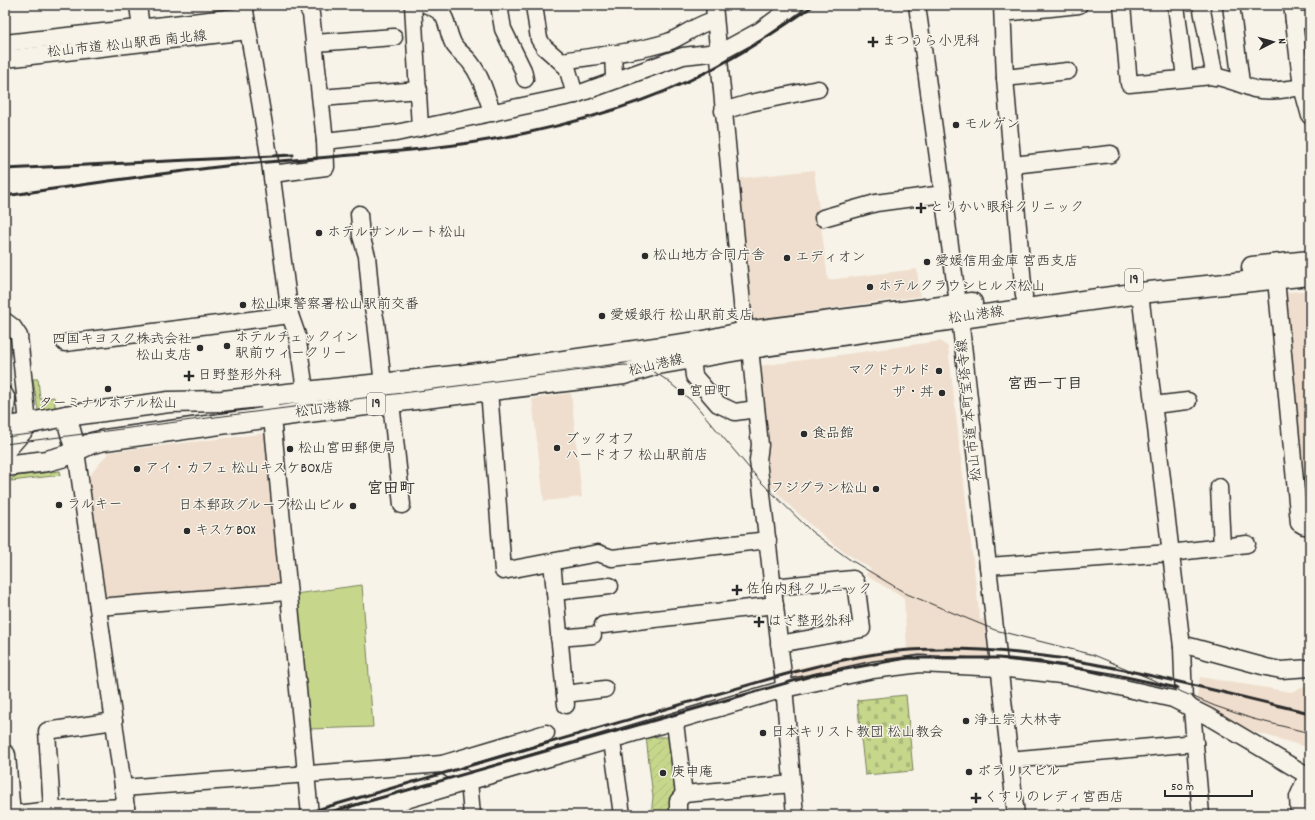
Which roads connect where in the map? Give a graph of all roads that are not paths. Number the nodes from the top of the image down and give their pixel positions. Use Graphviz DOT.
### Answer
graph roads {
  1 [pos="138,5"];
  2 [pos="306,5"];
  3 [pos="413,5"];
  4 [pos="427,5"];
  5 [pos="534,5"];
  6 [pos="795,5"];
  7 [pos="917,5"];
  8 [pos="1079,5"];
  9 [pos="1122,5"];
  10 [pos="1176,5"];
  11 [pos="1201,5"];
  12 [pos="1230,5"];
  13 [pos="1292,5"];
  14 [pos="1060,6"];
  15 [pos="502,8"];
  16 [pos="1003,9"];
  17 [pos="715,12"];
  18 [pos="246,17"];
  19 [pos="1310,20"];
  20 [pos="1294,21"];
  21 [pos="141,28"];
  22 [pos="394,37"];
  23 [pos="5,43"];
  24 [pos="314,43"];
  25 [pos="718,52"];
  26 [pos="613,53"];
  27 [pos="5,59"];
  28 [pos="563,64"];
  29 [pos="1068,71"];
  30 [pos="527,72"];
  31 [pos="614,76"];
  32 [pos="1215,77"];
  33 [pos="1005,78"];
  34 [pos="1185,78"];
  35 [pos="1241,83"];
  36 [pos="1306,86"];
  37 [pos="818,89"];
  38 [pos="419,90"];
  39 [pos="575,95"];
  40 [pos="321,98"];
  41 [pos="723,111"];
  42 [pos="493,113"];
  43 [pos="1310,116"];
  44 [pos="420,128"];
  45 [pos="325,141"];
  46 [pos="1104,159"];
  47 [pos="1013,165"];
  48 [pos="272,174"];
  49 [pos="943,194"];
  50 [pos="359,214"];
  51 [pos="823,218"];
  52 [pos="1310,261"];
  53 [pos="1310,275"];
  54 [pos="1276,279"];
  55 [pos="1140,293"];
  56 [pos="1024,296"];
  57 [pos="959,312"];
  58 [pos="290,315"];
  59 [pos="5,320"];
  60 [pos="747,340"];
  61 [pos="64,343"];
  62 [pos="692,358"];
  63 [pos="489,390"];
  64 [pos="304,392"];
  65 [pos="387,393"];
  66 [pos="5,395"];
  67 [pos="268,396"];
  68 [pos="1188,401"];
  69 [pos="1153,405"];
  70 [pos="756,409"];
  71 [pos="308,412"];
  72 [pos="66,416"];
  73 [pos="272,418"];
  74 [pos="5,422"];
  75 [pos="28,424"];
  76 [pos="5,428"];
  77 [pos="5,450"];
  78 [pos="76,451"];
  79 [pos="5,466"];
  80 [pos="1219,487"];
  81 [pos="402,505"];
  82 [pos="1310,526"];
  83 [pos="768,540"];
  84 [pos="1247,544"];
  85 [pos="1222,547"];
  86 [pos="1170,553"];
  87 [pos="552,562"];
  88 [pos="988,566"];
  89 [pos="610,586"];
  90 [pos="773,587"];
  91 [pos="287,592"];
  92 [pos="555,592"];
  93 [pos="775,605"];
  94 [pos="98,607"];
  95 [pos="559,638"];
  96 [pos="779,644"];
  97 [pos="1182,646"];
  98 [pos="999,668"];
  99 [pos="1310,668"];
  100 [pos="604,689"];
  101 [pos="784,690"];
  102 [pos="1192,709"];
  103 [pos="114,721"];
  104 [pos="675,723"];
  105 [pos="546,733"];
  106 [pos="612,741"];
  107 [pos="1195,743"];
  108 [pos="5,755"];
  109 [pos="1010,760"];
  110 [pos="442,764"];
  111 [pos="305,774"];
  112 [pos="1308,776"];
  113 [pos="468,781"];
  114 [pos="792,784"];
  115 [pos="123,788"];
  116 [pos="684,794"];
  117 [pos="52,810"];
  118 [pos="127,811"];
  119 [pos="5,815"];
  120 [pos="10,815"];
  121 [pos="310,815"];
  122 [pos="355,815"];
  123 [pos="472,815"];
  124 [pos="622,815"];
  125 [pos="678,815"];
  126 [pos="795,815"];
  127 [pos="1016,815"];
  128 [pos="1201,815"];
  129 [pos="1299,815"];
  1 -- 21 [label="street"];
  2 -- 24 [label="street"];
  3 -- 38 [label="street"];
  4 -- 42 [label="street"];
  5 -- 28 [label="street"];
  6 -- 25 [label="street"];
  7 -- 49 [label="street, 松山市道 本町宝塔寺線"];
  8 -- 14 [label="street"];
  9 -- 34 [label="street"];
  10 -- 34 [label="street"];
  11 -- 32 [label="street"];
  12 -- 35 [label="street"];
  13 -- 20 [label="street"];
  14 -- 16 [label="street"];
  15 -- 30 [label="street"];
  16 -- 33 [label="street"];
  17 -- 25 [label="street"];
  17 -- 26 [label="street"];
  18 -- 21 [label="street, 松山市道 松山駅西 南北線"];
  18 -- 27 [label="street, 松山市道 松山駅西 南北線"];
  18 -- 48 [label="street"];
  19 -- 20 [label="street"];
  20 -- 36 [label="street"];
  21 -- 23 [label="street, 松山市道 松山駅西 南北線"];
  22 -- 24 [label="street"];
  24 -- 40 [label="street"];
  25 -- 39 [label="street"];
  25 -- 41 [label="street"];
  26 -- 28 [label="street"];
  26 -- 31 [label="street"];
  28 -- 39 [label="street"];
  29 -- 33 [label="street"];
  32 -- 34 [label="street"];
  32 -- 35 [label="street"];
  33 -- 47 [label="street"];
  35 -- 36 [label="street"];
  36 -- 43 [label="street"];
  37 -- 41 [label="street"];
  38 -- 40 [label="street"];
  38 -- 44 [label="street"];
  39 -- 42 [label="street"];
  40 -- 45 [label="street"];
  41 -- 60 [label="street"];
  42 -- 44 [label="street"];
  44 -- 45 [label="street"];
  45 -- 48 [label="street"];
  46 -- 47 [label="street"];
  47 -- 56 [label="street"];
  48 -- 58 [label="street"];
  49 -- 51 [label="street"];
  49 -- 57 [label="street, 松山市道 本町宝塔寺線"];
  50 -- 65 [label="street"];
  52 -- 56 [label="main road, 松山港線 / 19"];
  53 -- 54 [label="main road, 松山港線 / 19"];
  54 -- 55 [label="main road, 松山港線 / 19"];
  54 -- 82 [label="street"];
  55 -- 57 [label="main road, 松山港線 / 19"];
  55 -- 69 [label="street"];
  56 -- 57 [label="main road, 松山港線 / 19"];
  57 -- 60 [label="main road, 松山港線 / 19"];
  57 -- 88 [label="street, 松山市道 本町宝塔寺線"];
  58 -- 61 [label="street"];
  58 -- 64 [label="street"];
  59 -- 75 [label="street"];
  60 -- 62 [label="main road, 松山港線 / 19"];
  60 -- 65 [label="main road, 松山港線 / 19"];
  60 -- 70 [label="street"];
  62 -- 63 [label="main road, 松山港線 / 19"];
  62 -- 70 [label="street"];
  63 -- 65 [label="main road, 松山港線 / 19"];
  63 -- 87 [label="street"];
  64 -- 65 [label="main road, 松山港線 / 19"];
  64 -- 67 [label="main road, 松山港線 / 19"];
  64 -- 71 [label="street"];
  65 -- 71 [label="main road, 松山港線 / 19"];
  65 -- 81 [label="street"];
  66 -- 74 [label="street"];
  67 -- 72 [label="main road, 松山港線 / 19"];
  67 -- 73 [label="street"];
  68 -- 69 [label="street"];
  69 -- 86 [label="street"];
  70 -- 83 [label="street"];
  71 -- 73 [label="main road, 松山港線 / 19"];
  72 -- 75 [label="main road, 松山港線 / 19"];
  72 -- 78 [label="main road"];
  73 -- 78 [label="main road, 松山港線 / 19"];
  73 -- 91 [label="street"];
  75 -- 76 [label="main road, 松山港線 / 19"];
  75 -- 77 [label="main road"];
  78 -- 79 [label="main road, 松山港線 / 19"];
  78 -- 94 [label="street"];
  80 -- 85 [label="street"];
  83 -- 87 [label="street"];
  83 -- 90 [label="street"];
  84 -- 85 [label="street"];
  85 -- 86 [label="street"];
  86 -- 88 [label="street"];
  86 -- 97 [label="street"];
  87 -- 92 [label="street"];
  88 -- 98 [label="street, 松山市道 本町宝塔寺線"];
  89 -- 92 [label="street"];
  90 -- 93 [label="street"];
  90 -- 96 [label="street"];
  91 -- 94 [label="street"];
  91 -- 111 [label="street"];
  92 -- 95 [label="street"];
  93 -- 95 [label="street"];
  93 -- 96 [label="street"];
  94 -- 103 [label="street"];
  95 -- 100 [label="street"];
  96 -- 101 [label="street"];
  97 -- 99 [label="street"];
  97 -- 102 [label="street"];
  98 -- 101 [label="street"];
  98 -- 102 [label="street"];
  98 -- 109 [label="street, 松山市道 本町宝塔寺線"];
  101 -- 104 [label="street"];
  101 -- 114 [label="street"];
  102 -- 107 [label="street"];
  102 -- 112 [label="street"];
  103 -- 115 [label="street"];
  103 -- 117 [label="street"];
  104 -- 106 [label="street"];
  104 -- 116 [label="street"];
  105 -- 110 [label="street"];
  106 -- 113 [label="street"];
  106 -- 124 [label="street"];
  107 -- 109 [label="street"];
  107 -- 128 [label="street"];
  108 -- 120 [label="main road"];
  109 -- 127 [label="street, 松山市道 本町宝塔寺線"];
  110 -- 111 [label="street"];
  110 -- 113 [label="street"];
  111 -- 115 [label="street"];
  111 -- 121 [label="street"];
  112 -- 129 [label="street"];
  113 -- 122 [label="street"];
  113 -- 123 [label="street"];
  114 -- 116 [label="street"];
  114 -- 126 [label="street"];
  115 -- 118 [label="street"];
  116 -- 125 [label="street"];
  117 -- 118 [label="street"];
  117 -- 120 [label="street"];
  119 -- 120 [label="street"];
}
